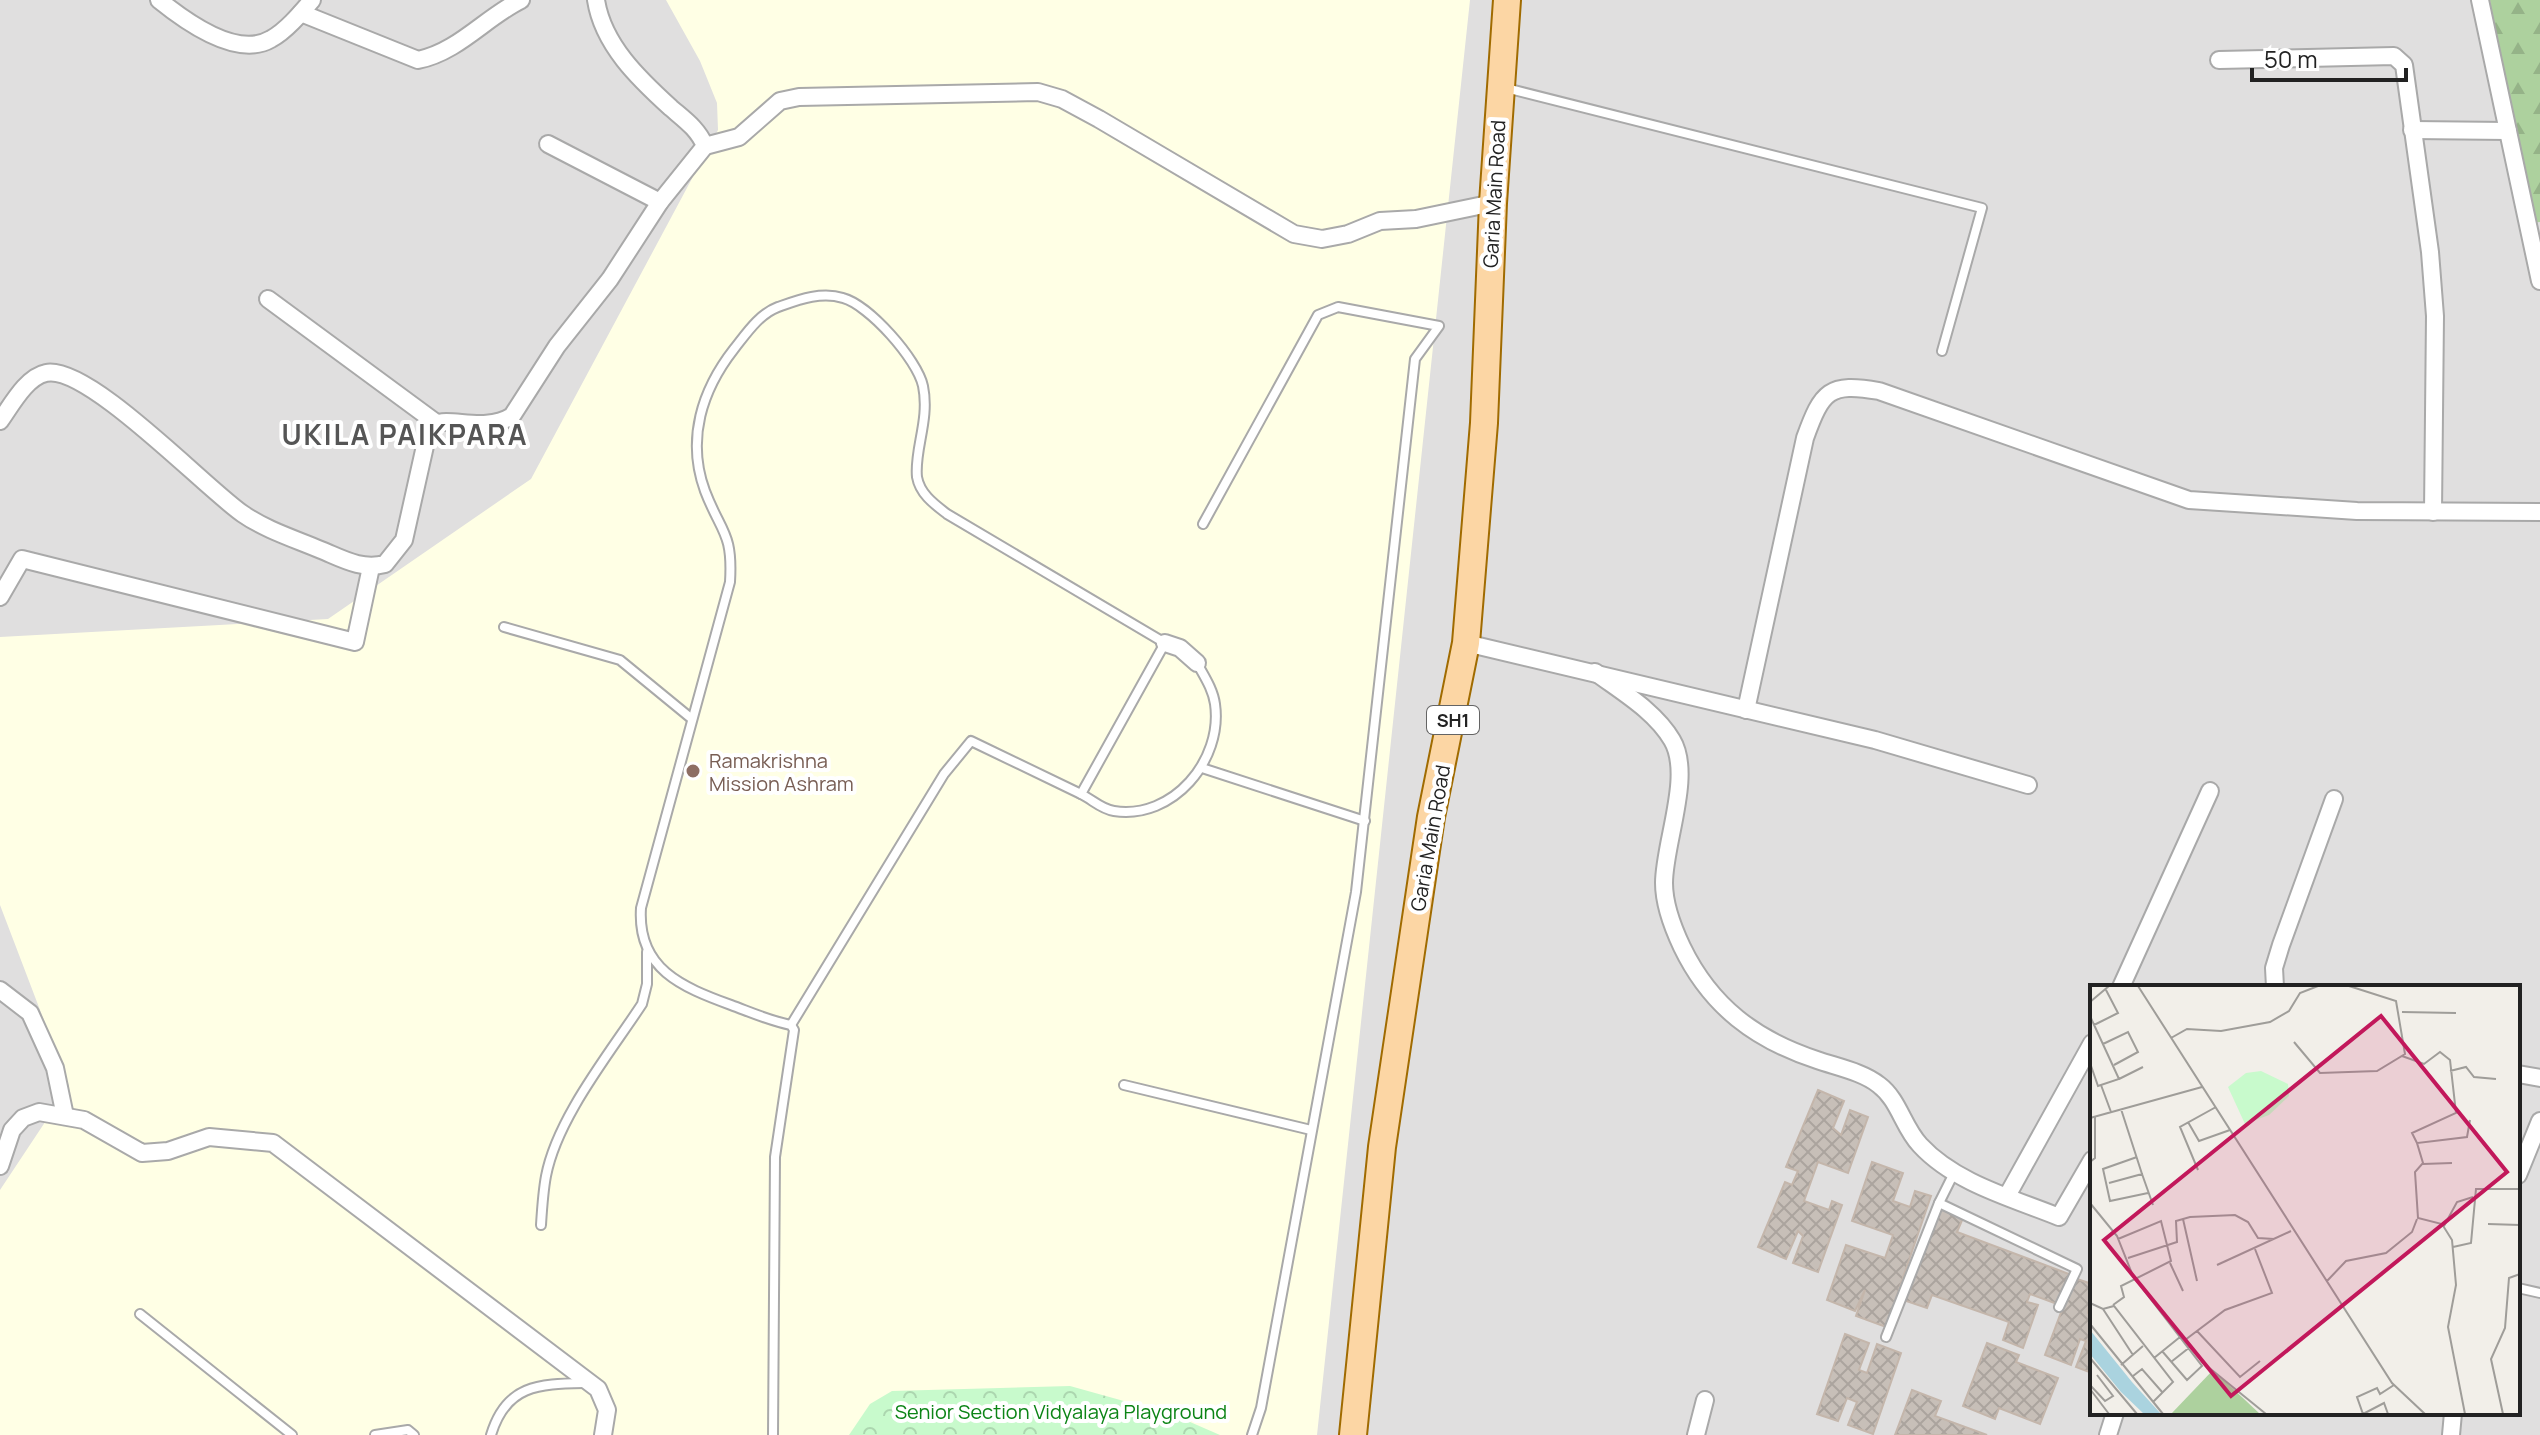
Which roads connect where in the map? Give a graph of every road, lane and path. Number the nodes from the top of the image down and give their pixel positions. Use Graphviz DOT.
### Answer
graph roads {
  1 [pos="159,0"];
  2 [pos="521,0"];
  3 [pos="596,0"];
  4 [pos="1507,0"];
  5 [pos="2480,0"];
  6 [pos="307,6"];
  7 [pos="2219,60"];
  8 [pos="1500,87"];
  9 [pos="2412,130"];
  10 [pos="2508,131"];
  11 [pos="548,144"];
  12 [pos="705,146"];
  13 [pos="660,202"];
  14 [pos="1493,203"];
  15 [pos="2540,281"];
  16 [pos="268,299"];
  17 [pos="1942,351"];
  18 [pos="0,421"];
  19 [pos="435,422"];
  20 [pos="2433,512"];
  21 [pos="2540,512"];
  22 [pos="1203,524"];
  23 [pos="371,567"];
  24 [pos="0,597"];
  25 [pos="504,627"];
  26 [pos="1165,643"];
  27 [pos="1466,643"];
  28 [pos="1197,663"];
  29 [pos="1595,672"];
  30 [pos="1746,710"];
  31 [pos="692,719"];
  32 [pos="1202,768"];
  33 [pos="2028,785"];
  34 [pos="2210,791"];
  35 [pos="1081,794"];
  36 [pos="2334,799"];
  37 [pos="1365,821"];
  38 [pos="647,951"];
  39 [pos="2122,985"];
  40 [pos="2275,985"];
  41 [pos="0,990"];
  42 [pos="791,1025"];
  43 [pos="2090,1047"];
  44 [pos="2520,1074"];
  45 [pos="2540,1078"];
  46 [pos="1124,1085"];
  47 [pos="65,1116"];
  48 [pos="2540,1121"];
  49 [pos="1311,1130"];
  50 [pos="2090,1163"];
  51 [pos="0,1166"];
  52 [pos="2520,1170"];
  53 [pos="1954,1172"];
  54 [pos="2007,1196"];
  55 [pos="1939,1203"];
  56 [pos="541,1225"];
  57 [pos="2520,1288"];
  58 [pos="2540,1293"];
  59 [pos="2059,1307"];
  60 [pos="140,1314"];
  61 [pos="1886,1337"];
  62 [pos="587,1383"];
  63 [pos="1705,1400"];
  64 [pos="2114,1415"];
  65 [pos="2453,1415"];
  66 [pos="292,1435"];
  67 [pos="375,1435"];
  68 [pos="414,1435"];
  69 [pos="491,1435"];
  70 [pos="603,1435"];
  71 [pos="773,1435"];
  72 [pos="1252,1435"];
  73 [pos="1353,1435"];
  74 [pos="1696,1435"];
  75 [pos="2108,1435"];
  76 [pos="2451,1435"];
  1 -- 6 [label="street"];
  2 -- 6 [label="street"];
  3 -- 12 [label="street"];
  4 -- 8 [label="main road, Garia Main Road / SH1"];
  5 -- 10 [label="street"];
  7 -- 9 [label="street"];
  8 -- 14 [label="main road, Garia Main Road / SH1"];
  8 -- 17 [label="lane"];
  9 -- 10 [label="street"];
  9 -- 20 [label="street"];
  10 -- 15 [label="street"];
  11 -- 13 [label="street"];
  12 -- 13 [label="street"];
  12 -- 14 [label="street"];
  13 -- 19 [label="street"];
  14 -- 27 [label="main road, Garia Main Road / SH1"];
  16 -- 19 [label="street"];
  18 -- 23 [label="street"];
  19 -- 23 [label="street"];
  20 -- 21 [label="street"];
  20 -- 30 [label="street"];
  22 -- 37 [label="lane"];
  23 -- 24 [label="street"];
  25 -- 31 [label="lane"];
  26 -- 28 [label="street"];
  26 -- 31 [label="lane"];
  26 -- 35 [label="lane"];
  27 -- 29 [label="street"];
  27 -- 73 [label="main road, Garia Main Road / SH1"];
  28 -- 32 [label="lane"];
  29 -- 30 [label="street"];
  29 -- 53 [label="street"];
  30 -- 33 [label="street"];
  31 -- 38 [label="lane"];
  32 -- 35 [label="lane"];
  32 -- 37 [label="lane"];
  34 -- 39 [label="street"];
  35 -- 42 [label="lane"];
  36 -- 40 [label="street"];
  37 -- 49 [label="lane"];
  38 -- 42 [label="lane"];
  38 -- 56 [label="lane"];
  41 -- 47 [label="street"];
  42 -- 71 [label="lane"];
  43 -- 54 [label="street"];
  44 -- 45 [label="street"];
  46 -- 49 [label="lane"];
  47 -- 51 [label="street"];
  47 -- 62 [label="street"];
  48 -- 52 [label="street"];
  49 -- 72 [label="lane"];
  50 -- 54 [label="street"];
  53 -- 54 [label="street"];
  53 -- 55 [label="lane"];
  55 -- 59 [label="lane"];
  55 -- 61 [label="lane"];
  57 -- 58 [label="lane"];
  60 -- 66 [label="lane"];
  62 -- 69 [label="lane"];
  62 -- 70 [label="street"];
  63 -- 74 [label="street"];
  64 -- 75 [label="street"];
  65 -- 76 [label="street"];
  67 -- 68 [label="lane"];
}
